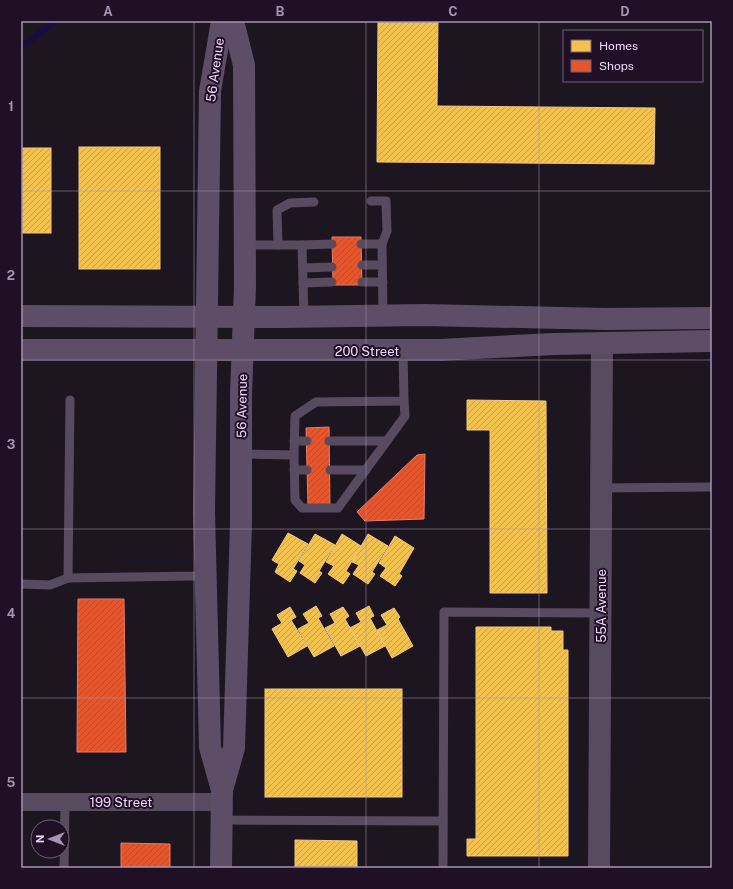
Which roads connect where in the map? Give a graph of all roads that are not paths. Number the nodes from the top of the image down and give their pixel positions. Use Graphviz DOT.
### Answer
graph roads {
  1 [pos="222,21"];
  2 [pos="232,21"];
  3 [pos="314,202"];
  4 [pos="371,202"];
  5 [pos="332,244"];
  6 [pos="361,244"];
  7 [pos="382,244"];
  8 [pos="245,245"];
  9 [pos="278,245"];
  10 [pos="302,245"];
  11 [pos="362,265"];
  12 [pos="382,265"];
  13 [pos="332,267"];
  14 [pos="302,268"];
  15 [pos="332,282"];
  16 [pos="362,282"];
  17 [pos="383,282"];
  18 [pos="303,283"];
  19 [pos="21,316"];
  20 [pos="383,316"];
  21 [pos="207,317"];
  22 [pos="244,317"];
  23 [pos="304,317"];
  24 [pos="712,318"];
  25 [pos="712,341"];
  26 [pos="602,343"];
  27 [pos="21,350"];
  28 [pos="207,350"];
  29 [pos="243,351"];
  30 [pos="403,351"];
  31 [pos="70,400"];
  32 [pos="404,401"];
  33 [pos="294,441"];
  34 [pos="306,441"];
  35 [pos="329,441"];
  36 [pos="387,441"];
  37 [pos="241,454"];
  38 [pos="294,455"];
  39 [pos="294,470"];
  40 [pos="307,470"];
  41 [pos="330,470"];
  42 [pos="366,470"];
  43 [pos="712,487"];
  44 [pos="601,488"];
  45 [pos="206,570"];
  46 [pos="68,578"];
  47 [pos="21,584"];
  48 [pos="239,591"];
  49 [pos="601,613"];
  50 [pos="21,802"];
  51 [pos="64,802"];
  52 [pos="221,804"];
  53 [pos="443,821"];
  54 [pos="64,868"];
  55 [pos="221,868"];
  56 [pos="443,868"];
  57 [pos="599,868"];
  1 -- 21 [label="main road, 56 Avenue"];
  2 -- 8 [label="main road, 56 Avenue"];
  3 -- 9 [label="lane"];
  4 -- 7 [label="lane"];
  5 -- 10 [label="lane"];
  6 -- 7 [label="lane"];
  7 -- 12 [label="lane"];
  8 -- 9 [label="lane"];
  8 -- 22 [label="main road, 56 Avenue"];
  9 -- 10 [label="lane"];
  10 -- 14 [label="lane"];
  11 -- 12 [label="lane"];
  12 -- 17 [label="lane"];
  13 -- 14 [label="lane"];
  14 -- 18 [label="lane"];
  15 -- 18 [label="lane"];
  16 -- 17 [label="lane"];
  17 -- 20 [label="lane"];
  18 -- 23 [label="lane"];
  19 -- 21 [label="main road"];
  20 -- 23 [label="main road"];
  20 -- 24 [label="main road"];
  21 -- 22 [label="main road"];
  21 -- 28 [label="main road, 56 Avenue"];
  22 -- 23 [label="main road"];
  22 -- 29 [label="main road, 56 Avenue"];
  25 -- 26 [label="main road, 200 Street"];
  26 -- 30 [label="main road, 200 Street"];
  26 -- 44 [label="street, 55A Avenue"];
  27 -- 28 [label="main road, 200 Street"];
  28 -- 29 [label="main road, 200 Street"];
  28 -- 45 [label="main road, 56 Avenue"];
  29 -- 30 [label="main road, 200 Street"];
  29 -- 37 [label="main road, 56 Avenue"];
  30 -- 32 [label="lane"];
  31 -- 46 [label="lane"];
  32 -- 33 [label="lane"];
  32 -- 36 [label="lane"];
  33 -- 34 [label="lane"];
  33 -- 38 [label="lane"];
  35 -- 36 [label="lane"];
  36 -- 42 [label="lane"];
  37 -- 38 [label="lane"];
  37 -- 48 [label="main road, 56 Avenue"];
  38 -- 39 [label="lane"];
  39 -- 40 [label="lane"];
  39 -- 42 [label="lane"];
  41 -- 42 [label="lane"];
  43 -- 44 [label="lane"];
  44 -- 49 [label="street, 55A Avenue"];
  45 -- 46 [label="lane"];
  45 -- 48 [label="main road"];
  45 -- 52 [label="main road, 56 Avenue"];
  46 -- 47 [label="lane"];
  48 -- 52 [label="main road, 56 Avenue"];
  49 -- 53 [label="lane"];
  49 -- 57 [label="street, 55A Avenue"];
  50 -- 51 [label="street, 199 Street"];
  51 -- 52 [label="street, 199 Street"];
  51 -- 54 [label="lane"];
  52 -- 53 [label="lane"];
  52 -- 55 [label="main road, 56 Avenue"];
  53 -- 56 [label="lane"];
}
